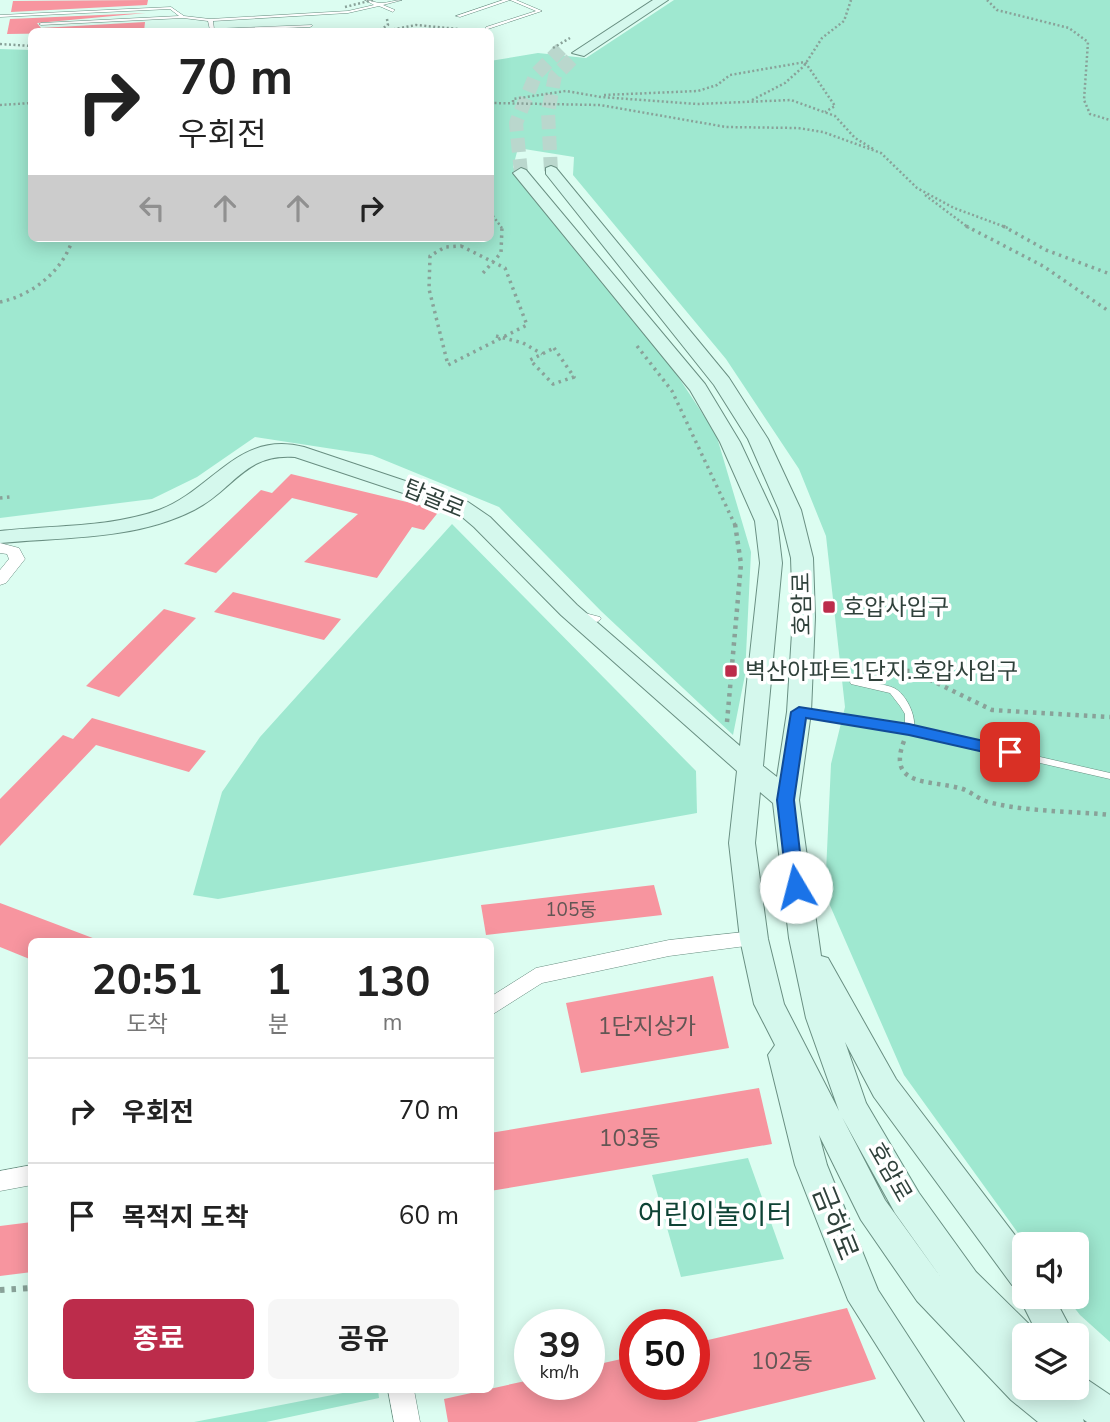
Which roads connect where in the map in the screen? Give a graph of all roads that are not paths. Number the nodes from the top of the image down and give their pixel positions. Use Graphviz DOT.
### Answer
graph roads {
  1 [pos="367,0"];
  2 [pos="400,0"];
  3 [pos="510,0"];
  4 [pos="645,0"];
  5 [pos="662,0"];
  6 [pos="379,5"];
  7 [pos="393,11"];
  8 [pos="0,16"];
  9 [pos="458,16"];
  10 [pos="183,17"];
  11 [pos="210,20"];
  12 [pos="41,24"];
  13 [pos="310,26"];
  14 [pos="212,28"];
  15 [pos="261,28"];
  16 [pos="488,28"];
  17 [pos="561,49"];
  18 [pos="579,53"];
  19 [pos="551,171"];
  20 [pos="522,173"];
  21 [pos="0,537"];
  22 [pos="0,548"];
  23 [pos="0,580"];
  24 [pos="569,610"];
  25 [pos="597,619"];
  26 [pos="855,682"];
  27 [pos="799,712"];
  28 [pos="909,730"];
  29 [pos="750,771"];
  30 [pos="1110,776"];
  31 [pos="786,800"];
  32 [pos="803,938"];
  33 [pos="754,939"];
  34 [pos="769,1004"];
  35 [pos="494,1005"];
  36 [pos="28,1176"];
  37 [pos="0,1181"];
  38 [pos="1012,1258"];
  39 [pos="1012,1331"];
  40 [pos="1012,1376"];
  41 [pos="402,1393"];
  42 [pos="1039,1400"];
  43 [pos="1088,1400"];
  44 [pos="1110,1418"];
  45 [pos="407,1422"];
  46 [pos="946,1422"];
  47 [pos="1066,1422"];
  1 -- 6 [label="lane"];
  2 -- 6 [label="lane"];
  3 -- 9 [label="lane"];
  3 -- 16 [label="lane"];
  4 -- 17 [label="main road"];
  5 -- 18 [label="main road"];
  6 -- 7 [label="lane"];
  6 -- 11 [label="lane"];
  8 -- 10 [label="lane"];
  10 -- 11 [label="lane"];
  10 -- 12 [label="lane"];
  11 -- 14 [label="lane"];
  13 -- 15 [label="lane"];
  19 -- 27 [label="main road, 호암로"];
  20 -- 29 [label="main road, 호암로"];
  21 -- 24 [label="main road, 탑골로"];
  22 -- 23 [label="street"];
  24 -- 25 [label="lane"];
  24 -- 29 [label="main road, 탑골로"];
  26 -- 28 [label="lane"];
  27 -- 28 [label="lane"];
  27 -- 31 [label="main road, 호암로"];
  28 -- 30 [label="lane"];
  29 -- 31 [label="main road, 탑골로"];
  29 -- 33 [label="main road, 호암로"];
  31 -- 32 [label="main road, 호암로"];
  32 -- 38 [label="main road"];
  32 -- 39 [label="main road, 호암로"];
  33 -- 34 [label="main road, 호암로"];
  33 -- 35 [label="street"];
  34 -- 40 [label="main road, 호암로"];
  34 -- 46 [label="main road, 금하로"];
  36 -- 37 [label="street"];
  41 -- 45 [label="street"];
  42 -- 47 [label="main road, 호암로"];
  43 -- 44 [label="main road"];
}
